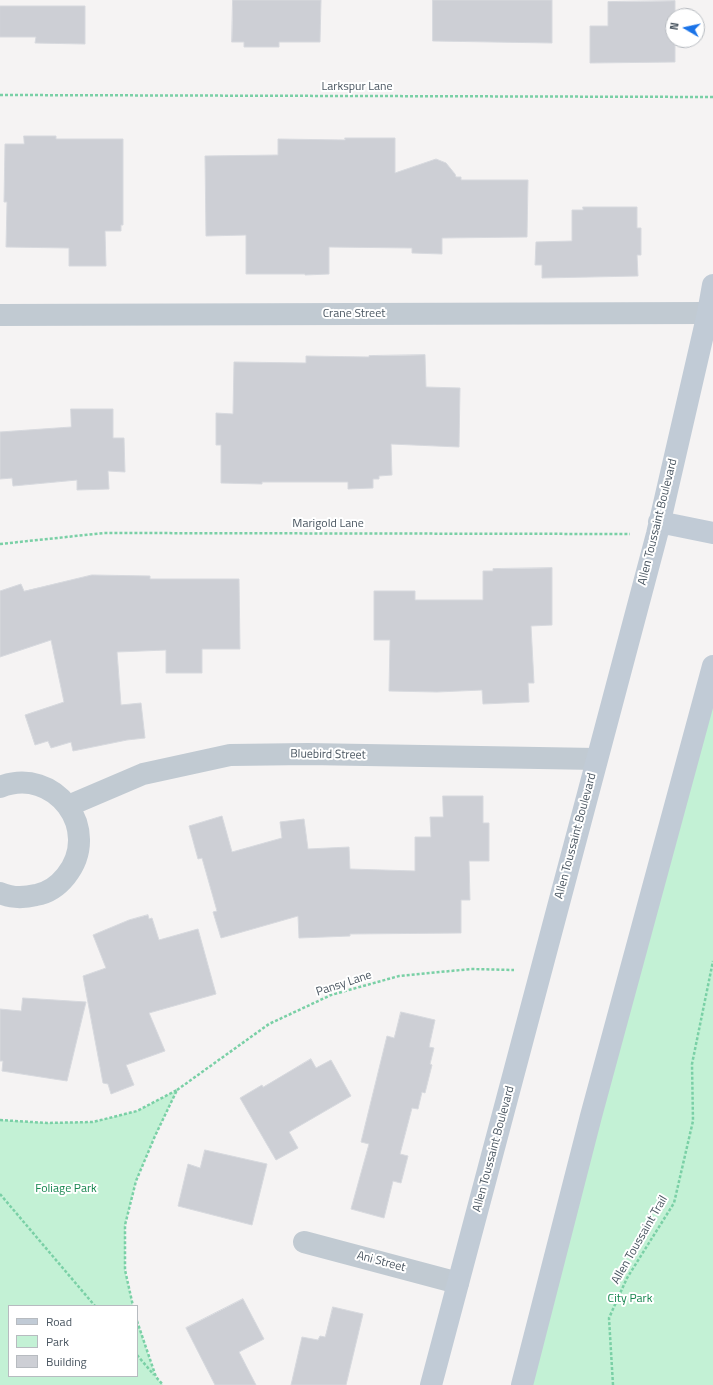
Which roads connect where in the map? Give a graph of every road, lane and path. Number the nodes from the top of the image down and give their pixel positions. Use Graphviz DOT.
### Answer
graph roads {
  1 [pos="0,95"];
  2 [pos="713,97"];
  3 [pos="713,285"];
  4 [pos="708,313"];
  5 [pos="0,315"];
  6 [pos="658,528"];
  7 [pos="713,532"];
  8 [pos="0,544"];
  9 [pos="713,666"];
  10 [pos="596,759"];
  11 [pos="0,787"];
  12 [pos="68,806"];
  13 [pos="0,893"];
  14 [pos="713,961"];
  15 [pos="541,971"];
  16 [pos="177,1090"];
  17 [pos="0,1120"];
  18 [pos="0,1194"];
  19 [pos="304,1242"];
  20 [pos="458,1283"];
  21 [pos="94,1305"];
  22 [pos="133,1305"];
  23 [pos="138,1324"];
  24 [pos="138,1356"];
  25 [pos="156,1377"];
  26 [pos="162,1385"];
  27 [pos="431,1385"];
  28 [pos="522,1385"];
  29 [pos="613,1385"];
  1 -- 2 [label="path, Larkspur Lane"];
  3 -- 4 [label="main road, Allen Toussaint Boulevard"];
  4 -- 5 [label="street, Crane Street"];
  4 -- 6 [label="main road, Allen Toussaint Boulevard"];
  6 -- 7 [label="main road"];
  6 -- 8 [label="path, Marigold Lane"];
  6 -- 10 [label="main road, Allen Toussaint Boulevard"];
  9 -- 28 [label="main road"];
  10 -- 12 [label="street, Bluebird Street"];
  10 -- 15 [label="main road, Allen Toussaint Boulevard"];
  11 -- 12 [label="street"];
  12 -- 13 [label="street"];
  14 -- 29 [label="path, Allen Toussaint Trail"];
  15 -- 16 [label="path, Pansy Lane"];
  15 -- 20 [label="main road, Allen Toussaint Boulevard"];
  16 -- 17 [label="path, Pansy Lane"];
  16 -- 22 [label="path"];
  18 -- 21 [label="path"];
  19 -- 20 [label="street, Ani Street"];
  20 -- 27 [label="main road, Allen Toussaint Boulevard"];
  23 -- 25 [label="path"];
  24 -- 25 [label="path"];
  25 -- 26 [label="path"];
}
